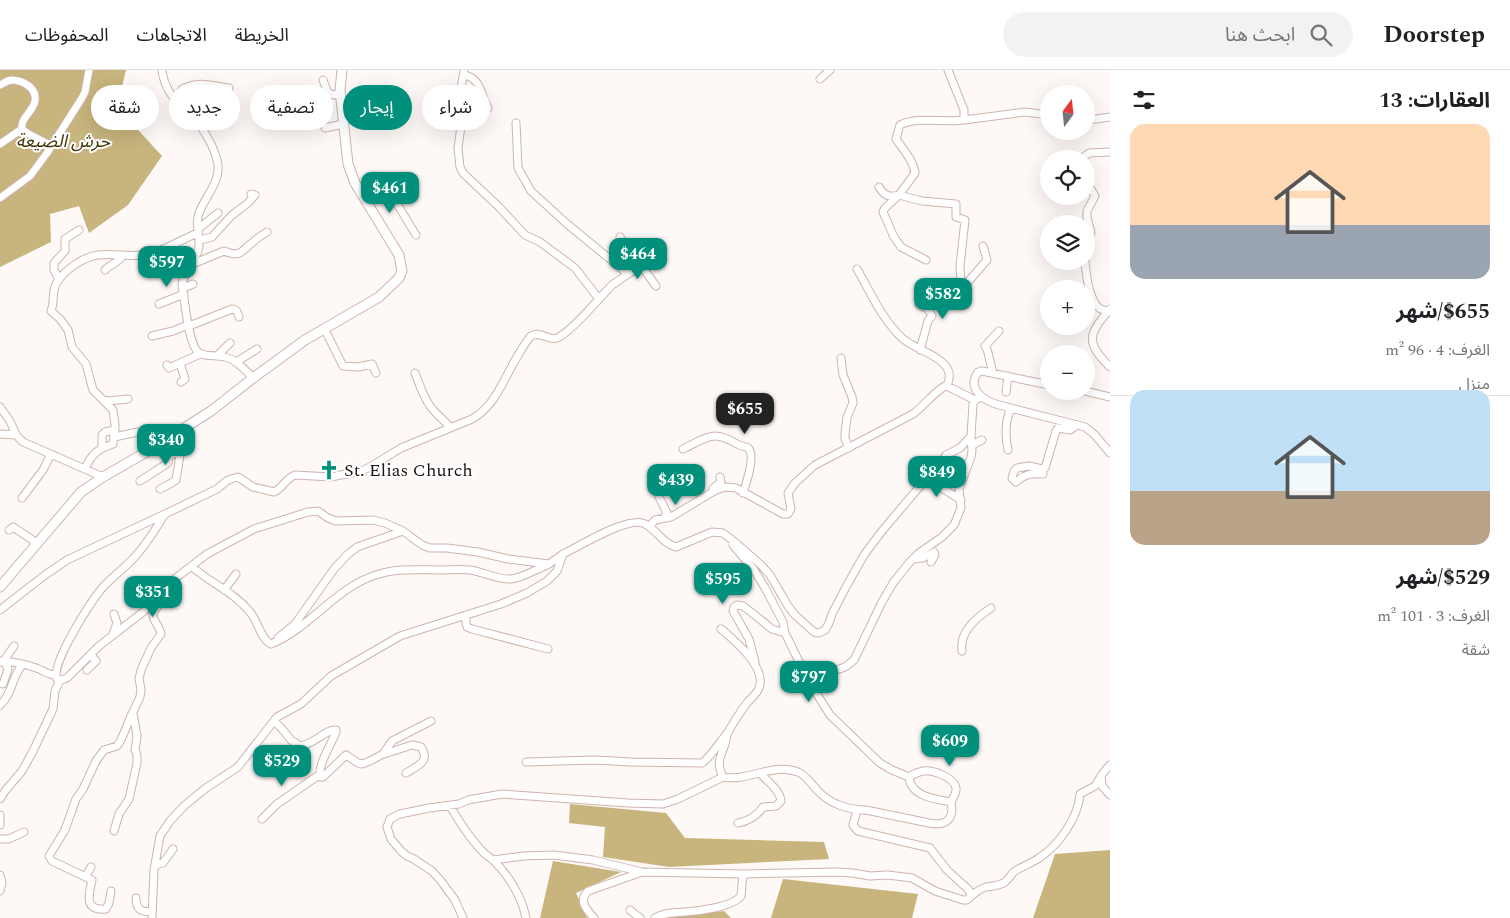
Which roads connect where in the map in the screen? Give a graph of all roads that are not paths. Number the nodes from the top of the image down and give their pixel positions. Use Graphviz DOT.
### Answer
graph roads {
  1 [pos="89,70"];
  2 [pos="162,70"];
  3 [pos="342,70"];
  4 [pos="830,70"];
  5 [pos="948,70"];
  6 [pos="464,72"];
  7 [pos="820,79"];
  8 [pos="323,80"];
  9 [pos="0,84"];
  10 [pos="194,85"];
  11 [pos="215,85"];
  12 [pos="479,85"];
  13 [pos="169,91"];
  14 [pos="340,94"];
  15 [pos="1040,114"];
  16 [pos="1110,116"];
  17 [pos="1095,119"];
  18 [pos="964,120"];
  19 [pos="516,123"];
  20 [pos="343,124"];
  21 [pos="333,126"];
  22 [pos="22,129"];
  23 [pos="202,130"];
  24 [pos="344,130"];
  25 [pos="0,144"];
  26 [pos="52,146"];
  27 [pos="1110,152"];
  28 [pos="1095,153"];
  29 [pos="878,186"];
  30 [pos="251,194"];
  31 [pos="361,194"];
  32 [pos="899,195"];
  33 [pos="0,198"];
  34 [pos="218,213"];
  35 [pos="79,230"];
  36 [pos="267,232"];
  37 [pos="199,234"];
  38 [pos="416,235"];
  39 [pos="620,237"];
  40 [pos="984,246"];
  41 [pos="197,253"];
  42 [pos="122,256"];
  43 [pos="926,260"];
  44 [pos="638,261"];
  45 [pos="163,262"];
  46 [pos="190,264"];
  47 [pos="858,269"];
  48 [pos="105,270"];
  49 [pos="1086,270"];
  50 [pos="628,274"];
  51 [pos="59,279"];
  52 [pos="193,284"];
  53 [pos="656,286"];
  54 [pos="183,291"];
  55 [pos="599,299"];
  56 [pos="159,304"];
  57 [pos="919,305"];
  58 [pos="1109,311"];
  59 [pos="239,317"];
  60 [pos="189,325"];
  61 [pos="324,328"];
  62 [pos="999,331"];
  63 [pos="152,336"];
  64 [pos="230,343"];
  65 [pos="257,349"];
  66 [pos="920,350"];
  67 [pos="200,354"];
  68 [pos="218,356"];
  69 [pos="842,358"];
  70 [pos="236,362"];
  71 [pos="180,363"];
  72 [pos="167,365"];
  73 [pos="1110,367"];
  74 [pos="376,373"];
  75 [pos="415,373"];
  76 [pos="993,373"];
  77 [pos="1008,376"];
  78 [pos="253,378"];
  79 [pos="181,382"];
  80 [pos="1040,383"];
  81 [pos="947,386"];
  82 [pos="1006,392"];
  83 [pos="1095,394"];
  84 [pos="1109,397"];
  85 [pos="978,398"];
  86 [pos="128,399"];
  87 [pos="103,400"];
  88 [pos="0,407"];
  89 [pos="1011,408"];
  90 [pos="1077,424"];
  91 [pos="450,428"];
  92 [pos="885,430"];
  93 [pos="138,432"];
  94 [pos="177,433"];
  95 [pos="0,434"];
  96 [pos="114,434"];
  97 [pos="16,435"];
  98 [pos="970,436"];
  99 [pos="879,438"];
  100 [pos="982,440"];
  101 [pos="972,445"];
  102 [pos="102,447"];
  103 [pos="849,448"];
  104 [pos="181,449"];
  105 [pos="683,449"];
  106 [pos="1008,450"];
  107 [pos="1110,453"];
  108 [pos="51,454"];
  109 [pos="85,469"];
  110 [pos="1043,474"];
  111 [pos="932,476"];
  112 [pos="103,477"];
  113 [pos="720,477"];
  114 [pos="140,481"];
  115 [pos="658,482"];
  116 [pos="160,489"];
  117 [pos="743,493"];
  118 [pos="22,498"];
  119 [pos="961,500"];
  120 [pos="165,514"];
  121 [pos="666,516"];
  122 [pos="650,526"];
  123 [pos="9,530"];
  124 [pos="403,530"];
  125 [pos="729,538"];
  126 [pos="37,543"];
  127 [pos="563,554"];
  128 [pos="913,560"];
  129 [pos="931,562"];
  130 [pos="549,564"];
  131 [pos="191,566"];
  132 [pos="236,574"];
  133 [pos="172,580"];
  134 [pos="0,587"];
  135 [pos="224,590"];
  136 [pos="991,608"];
  137 [pos="0,610"];
  138 [pos="114,614"];
  139 [pos="466,616"];
  140 [pos="721,629"];
  141 [pos="785,633"];
  142 [pos="113,634"];
  143 [pos="271,644"];
  144 [pos="14,646"];
  145 [pos="548,649"];
  146 [pos="962,651"];
  147 [pos="90,655"];
  148 [pos="2,662"];
  149 [pos="22,665"];
  150 [pos="87,670"];
  151 [pos="759,674"];
  152 [pos="57,678"];
  153 [pos="808,680"];
  154 [pos="4,684"];
  155 [pos="0,705"];
  156 [pos="133,712"];
  157 [pos="274,721"];
  158 [pos="431,721"];
  159 [pos="729,731"];
  160 [pos="419,746"];
  161 [pos="410,751"];
  162 [pos="383,754"];
  163 [pos="526,762"];
  164 [pos="1110,765"];
  165 [pos="406,773"];
  166 [pos="760,773"];
  167 [pos="319,775"];
  168 [pos="723,776"];
  169 [pos="1101,776"];
  170 [pos="909,777"];
  171 [pos="1110,795"];
  172 [pos="0,799"];
  173 [pos="951,802"];
  174 [pos="450,806"];
  175 [pos="857,810"];
  176 [pos="0,815"];
  177 [pos="262,819"];
  178 [pos="738,823"];
  179 [pos="0,825"];
  180 [pos="114,831"];
  181 [pos="24,832"];
  182 [pos="0,839"];
  183 [pos="173,849"];
  184 [pos="494,860"];
  185 [pos="155,865"];
  186 [pos="91,867"];
  187 [pos="642,872"];
  188 [pos="743,874"];
  189 [pos="0,875"];
  190 [pos="86,876"];
  191 [pos="0,891"];
  192 [pos="111,891"];
  193 [pos="971,895"];
  194 [pos="136,898"];
  195 [pos="630,910"];
  196 [pos="152,915"];
  197 [pos="463,918"];
  198 [pos="526,918"];
  199 [pos="594,918"];
  200 [pos="640,918"];
  201 [pos="655,918"];
  1 -- 26 [label="street"];
  2 -- 13 [label="street"];
  3 -- 14 [label="main road"];
  4 -- 7 [label="street"];
  5 -- 18 [label="street"];
  6 -- 12 [label="street"];
  6 -- 55 [label="street"];
  8 -- 14 [label="street"];
  9 -- 22 [label="street"];
  10 -- 11 [label="street"];
  14 -- 20 [label="main road"];
  15 -- 18 [label="street"];
  16 -- 17 [label="street"];
  18 -- 32 [label="street"];
  19 -- 50 [label="street"];
  20 -- 21 [label="street"];
  22 -- 25 [label="street"];
  22 -- 26 [label="street"];
  23 -- 37 [label="street"];
  24 -- 31 [label="main road"];
  26 -- 33 [label="street"];
  27 -- 28 [label="street"];
  29 -- 32 [label="street"];
  30 -- 37 [label="street"];
  31 -- 38 [label="street"];
  31 -- 61 [label="main road"];
  32 -- 40 [label="street"];
  32 -- 43 [label="street"];
  34 -- 37 [label="street"];
  35 -- 51 [label="street"];
  36 -- 46 [label="street"];
  37 -- 41 [label="street"];
  37 -- 42 [label="street"];
  39 -- 44 [label="street"];
  41 -- 45 [label="street"];
  41 -- 46 [label="street"];
  42 -- 48 [label="street"];
  42 -- 51 [label="street"];
  44 -- 50 [label="street"];
  44 -- 53 [label="street"];
  46 -- 54 [label="street"];
  47 -- 66 [label="street"];
  49 -- 58 [label="street"];
  50 -- 55 [label="street"];
  51 -- 87 [label="street"];
  52 -- 54 [label="street"];
  54 -- 56 [label="street"];
  54 -- 60 [label="street"];
  55 -- 91 [label="street"];
  57 -- 66 [label="street"];
  58 -- 73 [label="street"];
  59 -- 60 [label="street"];
  60 -- 63 [label="street"];
  60 -- 67 [label="street"];
  61 -- 74 [label="street"];
  61 -- 78 [label="main road"];
  62 -- 76 [label="street"];
  64 -- 68 [label="street"];
  65 -- 70 [label="street"];
  66 -- 81 [label="street"];
  67 -- 68 [label="street"];
  67 -- 71 [label="street"];
  68 -- 70 [label="street"];
  69 -- 103 [label="street"];
  70 -- 78 [label="street"];
  71 -- 72 [label="street"];
  71 -- 79 [label="street"];
  75 -- 91 [label="street"];
  76 -- 77 [label="street"];
  76 -- 85 [label="street"];
  77 -- 80 [label="street"];
  77 -- 82 [label="street"];
  78 -- 94 [label="main road"];
  81 -- 85 [label="street"];
  81 -- 92 [label="street"];
  83 -- 84 [label="street"];
  85 -- 89 [label="street"];
  85 -- 98 [label="street"];
  86 -- 87 [label="street"];
  87 -- 96 [label="street"];
  88 -- 97 [label="street"];
  89 -- 90 [label="street"];
  89 -- 106 [label="street"];
  90 -- 107 [label="street"];
  90 -- 110 [label="street"];
  91 -- 120 [label="street"];
  92 -- 99 [label="street"];
  92 -- 103 [label="street"];
  93 -- 96 [label="street"];
  94 -- 104 [label="street"];
  94 -- 112 [label="main road"];
  95 -- 97 [label="street"];
  96 -- 102 [label="street"];
  96 -- 102 [label="street"];
  97 -- 108 [label="street"];
  98 -- 101 [label="street"];
  98 -- 111 [label="street"];
  100 -- 101 [label="street"];
  101 -- 119 [label="street"];
  102 -- 109 [label="street"];
  103 -- 117 [label="street"];
  104 -- 114 [label="street"];
  104 -- 116 [label="street"];
  105 -- 117 [label="street"];
  108 -- 109 [label="street"];
  108 -- 118 [label="street"];
  109 -- 112 [label="street"];
  111 -- 119 [label="street"];
  111 -- 125 [label="street"];
  112 -- 126 [label="main road"];
  113 -- 121 [label="street"];
  115 -- 121 [label="street"];
  117 -- 121 [label="street"];
  119 -- 128 [label="street"];
  120 -- 137 [label="street"];
  120 -- 152 [label="street"];
  121 -- 122 [label="street"];
  122 -- 125 [label="street"];
  122 -- 127 [label="street"];
  123 -- 126 [label="street"];
  124 -- 130 [label="street"];
  124 -- 131 [label="street"];
  124 -- 143 [label="street"];
  125 -- 141 [label="street"];
  126 -- 134 [label="main road"];
  127 -- 130 [label="street"];
  127 -- 139 [label="street"];
  128 -- 129 [label="street"];
  128 -- 153 [label="street"];
  130 -- 143 [label="street"];
  131 -- 133 [label="street"];
  131 -- 135 [label="street"];
  132 -- 135 [label="street"];
  133 -- 142 [label="street"];
  133 -- 156 [label="street"];
  135 -- 143 [label="street"];
  136 -- 146 [label="street"];
  138 -- 142 [label="street"];
  139 -- 145 [label="street"];
  139 -- 157 [label="street"];
  140 -- 151 [label="street"];
  141 -- 151 [label="street"];
  141 -- 153 [label="street"];
  142 -- 147 [label="street"];
  144 -- 148 [label="street"];
  147 -- 150 [label="street"];
  147 -- 152 [label="street"];
  148 -- 149 [label="street"];
  148 -- 154 [label="street"];
  149 -- 152 [label="street"];
  149 -- 155 [label="street"];
  151 -- 159 [label="street"];
  152 -- 172 [label="street"];
  153 -- 170 [label="street"];
  156 -- 180 [label="street"];
  156 -- 190 [label="street"];
  157 -- 167 [label="street"];
  157 -- 185 [label="street"];
  158 -- 162 [label="street"];
  159 -- 163 [label="street"];
  159 -- 168 [label="street"];
  160 -- 161 [label="street"];
  160 -- 162 [label="street"];
  160 -- 165 [label="street"];
  162 -- 167 [label="street"];
  164 -- 169 [label="street"];
  166 -- 168 [label="street"];
  166 -- 175 [label="street"];
  166 -- 178 [label="street"];
  167 -- 177 [label="street"];
  168 -- 174 [label="street"];
  169 -- 171 [label="street"];
  169 -- 193 [label="street"];
  170 -- 173 [label="street"];
  170 -- 173 [label="street"];
  173 -- 175 [label="street"];
  174 -- 184 [label="street"];
  174 -- 197 [label="street"];
  175 -- 193 [label="street"];
  176 -- 179 [label="street"];
  181 -- 182 [label="street"];
  183 -- 185 [label="street"];
  184 -- 187 [label="street"];
  184 -- 198 [label="street"];
  185 -- 196 [label="street"];
  186 -- 190 [label="street"];
  187 -- 188 [label="street"];
  187 -- 199 [label="street"];
  188 -- 193 [label="street"];
  188 -- 201 [label="street"];
  189 -- 191 [label="street"];
  190 -- 192 [label="street"];
  194 -- 196 [label="street"];
  195 -- 200 [label="street"];
}
